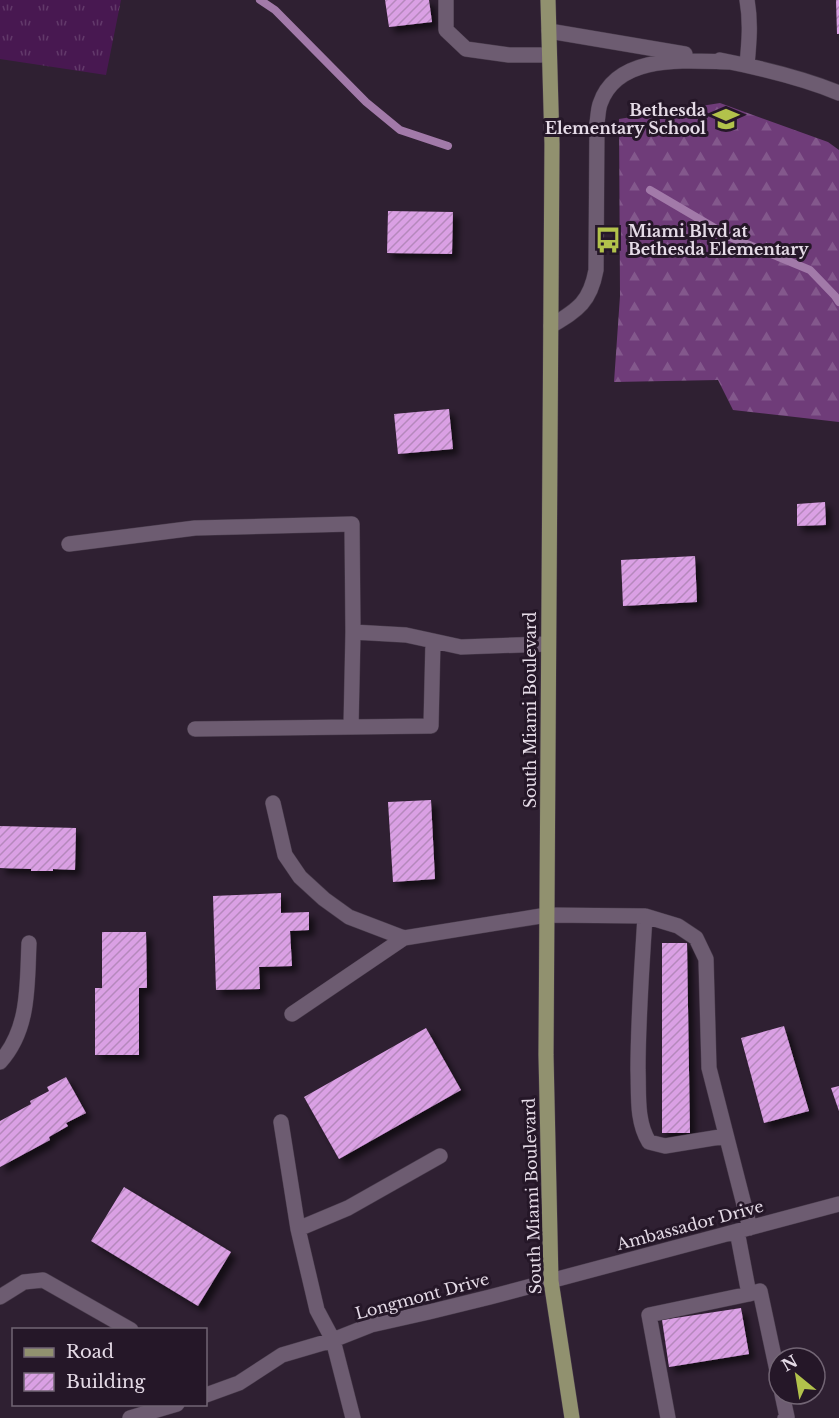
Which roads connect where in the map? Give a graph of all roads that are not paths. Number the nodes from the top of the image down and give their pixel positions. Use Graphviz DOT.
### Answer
graph roads {
  1 [pos="446,0"];
  2 [pos="548,0"];
  3 [pos="747,0"];
  4 [pos="549,31"];
  5 [pos="549,55"];
  6 [pos="729,62"];
  7 [pos="747,65"];
  8 [pos="839,93"];
  9 [pos="550,326"];
  10 [pos="69,544"];
  11 [pos="353,632"];
  12 [pos="433,640"];
  13 [pos="548,644"];
  14 [pos="351,727"];
  15 [pos="195,729"];
  16 [pos="273,803"];
  17 [pos="547,915"];
  18 [pos="645,916"];
  19 [pos="404,938"];
  20 [pos="29,943"];
  21 [pos="292,1014"];
  22 [pos="0,1062"];
  23 [pos="281,1122"];
  24 [pos="726,1136"];
  25 [pos="440,1156"];
  26 [pos="839,1204"];
  27 [pos="298,1228"];
  28 [pos="744,1229"];
  29 [pos="551,1281"];
  30 [pos="749,1293"];
  31 [pos="0,1297"];
  32 [pos="129,1328"];
  33 [pos="333,1340"];
  34 [pos="772,1346"];
  35 [pos="207,1395"];
  36 [pos="170,1406"];
  37 [pos="130,1418"];
  38 [pos="353,1418"];
  39 [pos="572,1418"];
  40 [pos="668,1418"];
  1 -- 5 [label="street"];
  2 -- 4 [label="main road, South Miami Boulevard"];
  3 -- 7 [label="street"];
  4 -- 5 [label="main road, South Miami Boulevard"];
  4 -- 6 [label="street"];
  5 -- 9 [label="main road, South Miami Boulevard"];
  6 -- 7 [label="street"];
  6 -- 9 [label="street"];
  7 -- 8 [label="street"];
  9 -- 13 [label="main road, South Miami Boulevard"];
  10 -- 11 [label="street"];
  11 -- 12 [label="street"];
  11 -- 14 [label="street"];
  12 -- 13 [label="street"];
  12 -- 14 [label="street"];
  13 -- 17 [label="main road, South Miami Boulevard"];
  14 -- 15 [label="street"];
  16 -- 19 [label="street"];
  17 -- 18 [label="street"];
  17 -- 19 [label="street"];
  17 -- 29 [label="main road, South Miami Boulevard"];
  18 -- 24 [label="street"];
  18 -- 24 [label="street"];
  19 -- 21 [label="street"];
  20 -- 22 [label="street"];
  23 -- 27 [label="street"];
  24 -- 28 [label="street"];
  25 -- 27 [label="street"];
  26 -- 28 [label="street, Ambassador Drive"];
  27 -- 33 [label="street"];
  28 -- 29 [label="street, Ambassador Drive"];
  28 -- 30 [label="street"];
  29 -- 33 [label="street, Longmont Drive"];
  29 -- 39 [label="main road, South Miami Boulevard"];
  30 -- 34 [label="street"];
  30 -- 40 [label="street"];
  31 -- 32 [label="street"];
  33 -- 35 [label="street, Longmont Drive"];
  33 -- 38 [label="street"];
  36 -- 37 [label="street"];
}
